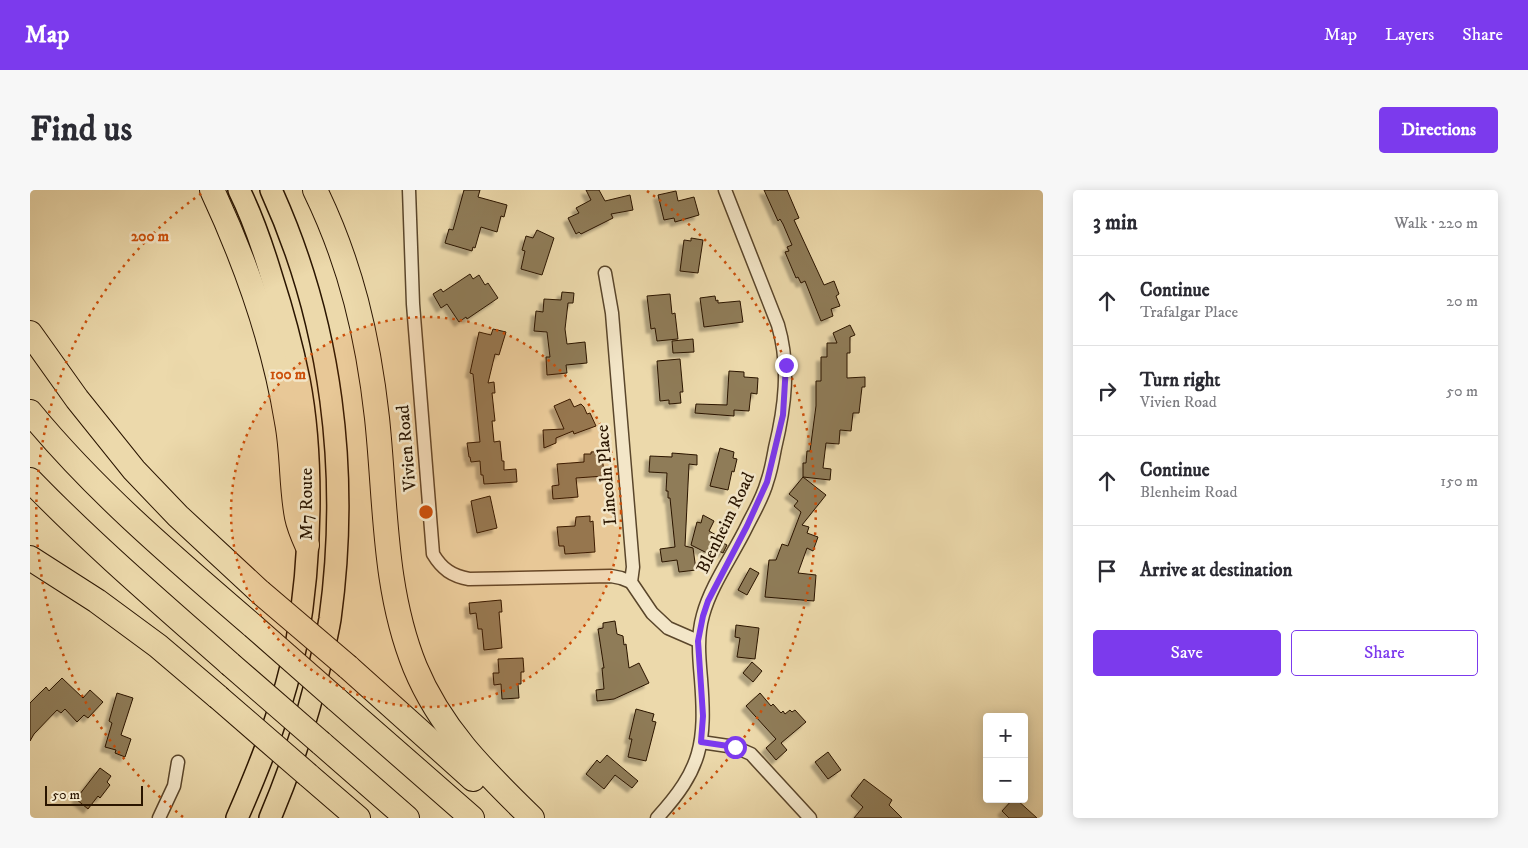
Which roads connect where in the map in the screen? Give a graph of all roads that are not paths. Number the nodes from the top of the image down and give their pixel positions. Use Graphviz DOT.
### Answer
graph roads {
  1 [pos="212,190"];
  2 [pos="239,190"];
  3 [pos="271,190"];
  4 [pos="315,190"];
  5 [pos="409,190"];
  6 [pos="725,190"];
  7 [pos="605,274"];
  8 [pos="30,333"];
  9 [pos="30,412"];
  10 [pos="30,480"];
  11 [pos="307,545"];
  12 [pos="30,558"];
  13 [pos="631,582"];
  14 [pos="698,641"];
  15 [pos="701,742"];
  16 [pos="178,762"];
  17 [pos="159,818"];
  18 [pos="237,818"];
  19 [pos="270,818"];
  20 [pos="358,818"];
  21 [pos="407,818"];
  22 [pos="472,818"];
  23 [pos="518,818"];
  24 [pos="532,818"];
  25 [pos="657,818"];
  26 [pos="810,818"];
  1 -- 11 [label="highway"];
  2 -- 11 [label="highway, M7 Route"];
  3 -- 19 [label="highway, M7 Route"];
  4 -- 24 [label="highway"];
  5 -- 13 [label="street, Vivien Road"];
  6 -- 14 [label="street, Blenheim Road"];
  7 -- 13 [label="street, Lincoln Place"];
  8 -- 23 [label="highway, bridge"];
  9 -- 22 [label="highway, bridge"];
  10 -- 21 [label="highway, bridge"];
  11 -- 18 [label="highway, M7 Route"];
  12 -- 20 [label="highway, bridge"];
  13 -- 14 [label="street"];
  14 -- 15 [label="street"];
  15 -- 25 [label="street"];
  15 -- 26 [label="street"];
  16 -- 17 [label="street"];
}
